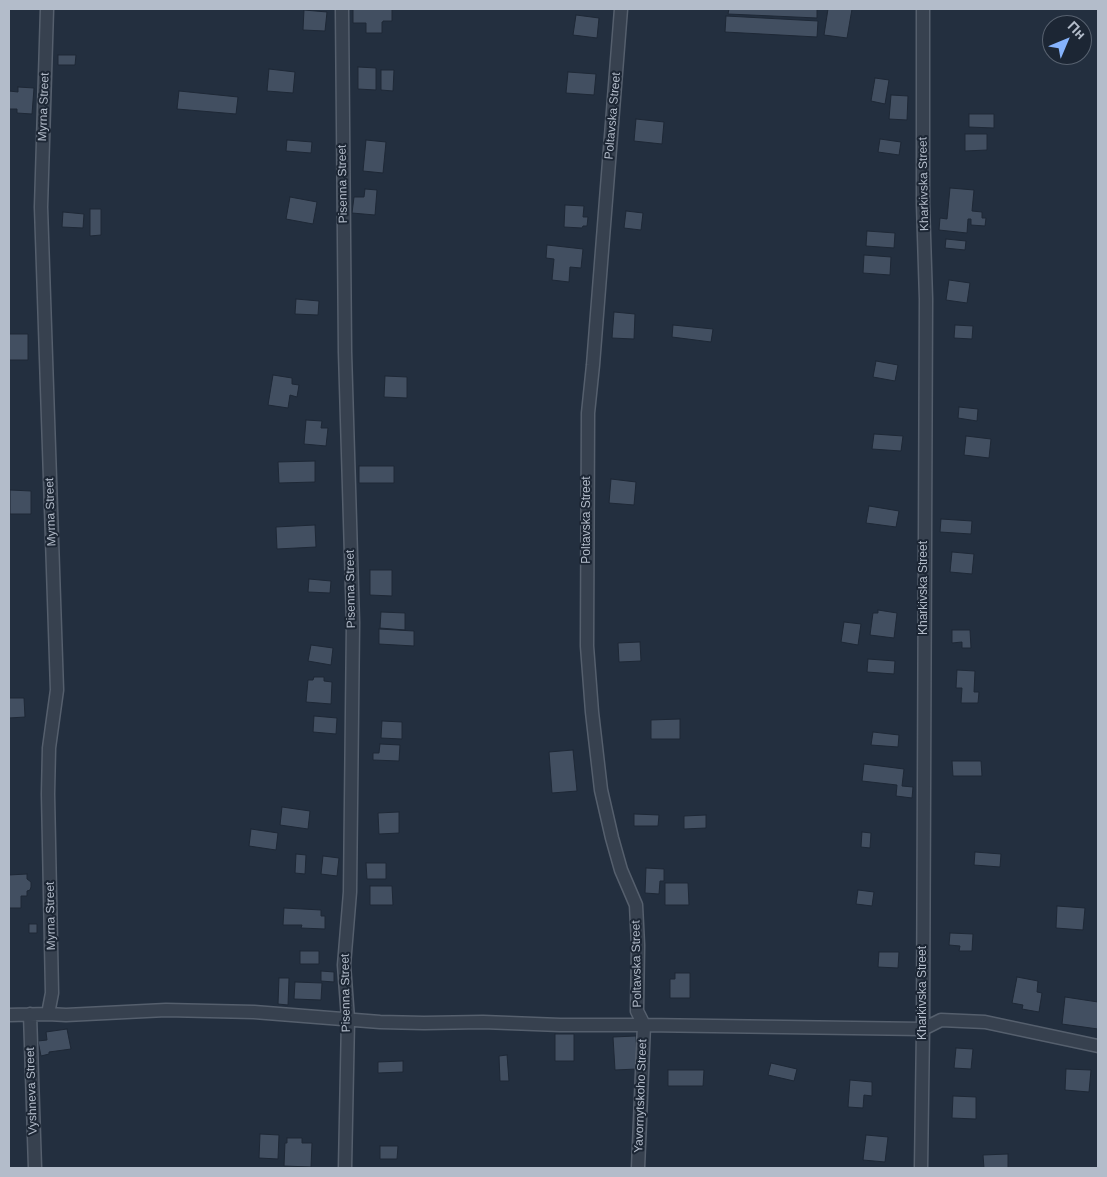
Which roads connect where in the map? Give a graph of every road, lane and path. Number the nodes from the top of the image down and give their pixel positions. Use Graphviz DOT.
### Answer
graph roads {
  1 [pos="47,9"];
  2 [pos="342,9"];
  3 [pos="621,9"];
  4 [pos="923,9"];
  5 [pos="30,1014"];
  6 [pos="48,1014"];
  7 [pos="9,1015"];
  8 [pos="348,1019"];
  9 [pos="644,1024"];
  10 [pos="923,1029"];
  11 [pos="1098,1046"];
  12 [pos="35,1168"];
  13 [pos="345,1168"];
  14 [pos="638,1168"];
  15 [pos="921,1168"];
  1 -- 6 [label="street, Myrna Street"];
  2 -- 8 [label="street, Pisenna Street"];
  3 -- 9 [label="street, Poltavska Street"];
  4 -- 10 [label="street, Kharkivska Street"];
  5 -- 6 [label="street"];
  5 -- 7 [label="street"];
  5 -- 12 [label="street, Vyshneva Street"];
  6 -- 8 [label="street"];
  8 -- 9 [label="street"];
  8 -- 13 [label="street, Pisenna Street"];
  9 -- 10 [label="street"];
  9 -- 14 [label="street, Yavornytskoho Street"];
  10 -- 11 [label="street"];
  10 -- 15 [label="street, Kharkivska Street"];
}
